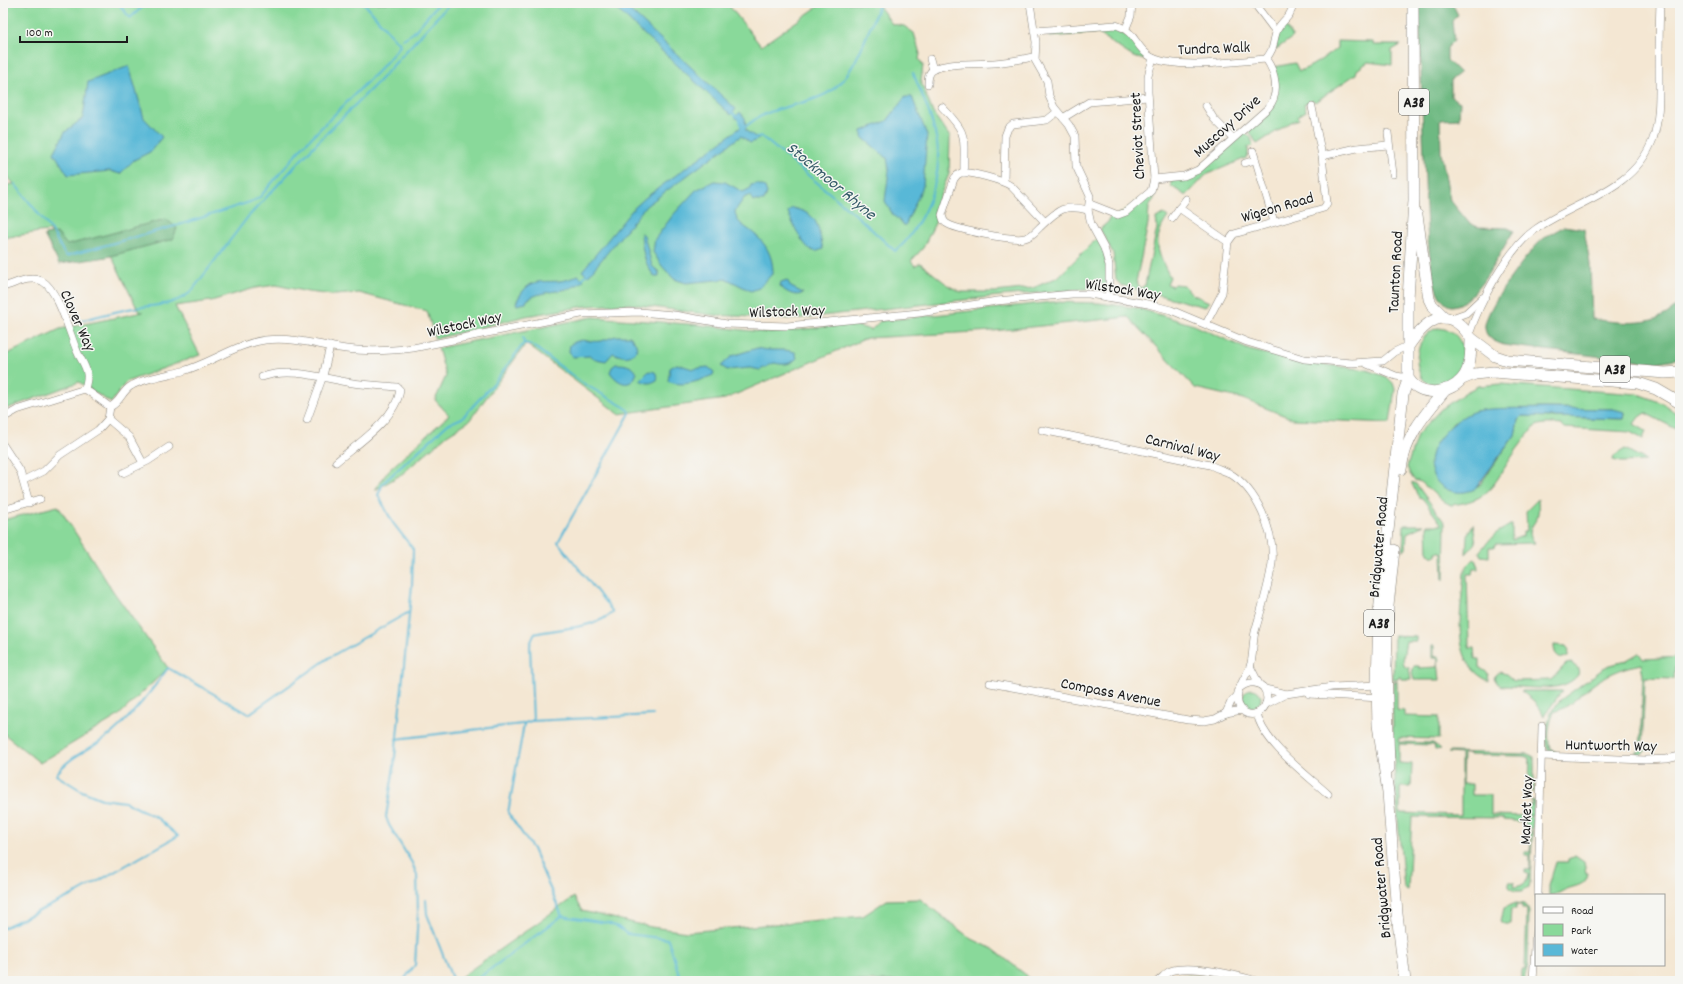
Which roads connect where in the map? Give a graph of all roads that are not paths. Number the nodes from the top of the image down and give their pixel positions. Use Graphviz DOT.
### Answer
graph roads {
  1 [pos="1030,3"];
  2 [pos="1132,3"];
  3 [pos="1254,3"];
  4 [pos="1294,3"];
  5 [pos="1413,3"];
  6 [pos="1660,3"];
  7 [pos="1126,28"];
  8 [pos="1034,31"];
  9 [pos="1276,32"];
  10 [pos="1034,58"];
  11 [pos="1153,58"];
  12 [pos="1266,59"];
  13 [pos="930,60"];
  14 [pos="934,70"];
  15 [pos="928,84"];
  16 [pos="1148,97"];
  17 [pos="1206,106"];
  18 [pos="942,107"];
  19 [pos="1312,107"];
  20 [pos="1060,115"];
  21 [pos="1388,133"];
  22 [pos="1233,138"];
  23 [pos="1388,145"];
  24 [pos="1253,151"];
  25 [pos="1322,156"];
  26 [pos="1255,160"];
  27 [pos="1245,163"];
  28 [pos="964,173"];
  29 [pos="1393,174"];
  30 [pos="1154,179"];
  31 [pos="1004,181"];
  32 [pos="1186,199"];
  33 [pos="1414,200"];
  34 [pos="1089,207"];
  35 [pos="1179,208"];
  36 [pos="1172,218"];
  37 [pos="1045,222"];
  38 [pos="1274,222"];
  39 [pos="1228,242"];
  40 [pos="3,287"];
  41 [pos="1486,294"];
  42 [pos="1108,297"];
  43 [pos="1447,318"];
  44 [pos="1206,324"];
  45 [pos="1470,336"];
  46 [pos="1408,345"];
  47 [pos="330,346"];
  48 [pos="1365,363"];
  49 [pos="1680,372"];
  50 [pos="322,376"];
  51 [pos="262,377"];
  52 [pos="1408,379"];
  53 [pos="1462,379"];
  54 [pos="85,389"];
  55 [pos="1446,390"];
  56 [pos="1680,403"];
  57 [pos="110,407"];
  58 [pos="3,418"];
  59 [pos="108,419"];
  60 [pos="307,420"];
  61 [pos="1042,430"];
  62 [pos="3,445"];
  63 [pos="169,447"];
  64 [pos="336,462"];
  65 [pos="142,464"];
  66 [pos="123,473"];
  67 [pos="24,482"];
  68 [pos="40,499"];
  69 [pos="29,503"];
  70 [pos="3,510"];
  71 [pos="1250,666"];
  72 [pos="990,682"];
  73 [pos="1381,685"];
  74 [pos="1241,687"];
  75 [pos="1262,687"];
  76 [pos="1295,693"];
  77 [pos="1286,694"];
  78 [pos="1237,696"];
  79 [pos="1382,698"];
  80 [pos="1266,704"];
  81 [pos="1242,710"];
  82 [pos="1226,713"];
  83 [pos="1257,713"];
  84 [pos="1542,726"];
  85 [pos="1541,756"];
  86 [pos="1680,756"];
  87 [pos="1328,794"];
  88 [pos="1538,894"];
  89 [pos="1535,946"];
  90 [pos="1401,947"];
  91 [pos="1158,981"];
  92 [pos="1257,981"];
  93 [pos="1405,981"];
  94 [pos="1411,981"];
  95 [pos="1532,981"];
  1 -- 8 [label="street"];
  2 -- 7 [label="street"];
  3 -- 9 [label="street"];
  4 -- 9 [label="street"];
  5 -- 33 [label="main road, Taunton Road / A38"];
  6 -- 41 [label="street"];
  7 -- 8 [label="street"];
  7 -- 11 [label="street"];
  8 -- 10 [label="street"];
  9 -- 12 [label="street"];
  10 -- 14 [label="street"];
  10 -- 20 [label="street"];
  11 -- 12 [label="street, Tundra Walk"];
  11 -- 16 [label="street, Cheviot Street"];
  12 -- 22 [label="street, Muscovy Drive"];
  13 -- 14 [label="street"];
  14 -- 15 [label="street"];
  16 -- 20 [label="street"];
  16 -- 30 [label="street, Cheviot Street"];
  17 -- 22 [label="street"];
  18 -- 28 [label="street"];
  19 -- 25 [label="street, Wigeon Road"];
  20 -- 31 [label="street"];
  20 -- 34 [label="street"];
  21 -- 23 [label="street"];
  22 -- 30 [label="street, Muscovy Drive"];
  23 -- 25 [label="street"];
  23 -- 29 [label="street"];
  24 -- 26 [label="street"];
  25 -- 38 [label="street, Wigeon Road"];
  26 -- 27 [label="street"];
  26 -- 38 [label="street"];
  28 -- 31 [label="street"];
  28 -- 37 [label="street"];
  30 -- 34 [label="street, Cheviot Street"];
  31 -- 37 [label="street"];
  32 -- 35 [label="street"];
  33 -- 43 [label="main road, Taunton Road / A38"];
  33 -- 46 [label="main road, Taunton Road / A38"];
  34 -- 37 [label="street"];
  34 -- 42 [label="street"];
  35 -- 36 [label="street"];
  35 -- 39 [label="street"];
  38 -- 39 [label="street, Wigeon Road"];
  39 -- 44 [label="street, Wigeon Road"];
  40 -- 54 [label="street, Clover Way"];
  41 -- 43 [label="street"];
  41 -- 45 [label="street"];
  42 -- 44 [label="street, Wilstock Way"];
  42 -- 47 [label="street, Wilstock Way"];
  43 -- 45 [label="main road, A38"];
  43 -- 46 [label="main road"];
  44 -- 48 [label="street, Wilstock Way"];
  45 -- 49 [label="main road, A38"];
  45 -- 53 [label="main road"];
  46 -- 48 [label="street, Wilstock Way"];
  46 -- 52 [label="main road, A38"];
  47 -- 50 [label="street"];
  47 -- 57 [label="street, Wilstock Way"];
  48 -- 52 [label="street, Wilstock Way"];
  50 -- 51 [label="street"];
  50 -- 60 [label="street"];
  50 -- 64 [label="street"];
  52 -- 55 [label="main road"];
  52 -- 73 [label="main road, Bridgwater Road / A38"];
  53 -- 55 [label="main road, A38"];
  53 -- 56 [label="main road, A38"];
  54 -- 57 [label="street"];
  54 -- 58 [label="street"];
  55 -- 73 [label="main road, Bridgwater Road / A38"];
  57 -- 59 [label="street"];
  59 -- 65 [label="street"];
  59 -- 67 [label="street"];
  61 -- 71 [label="street, Carnival Way"];
  62 -- 67 [label="street"];
  63 -- 65 [label="street"];
  65 -- 66 [label="street"];
  67 -- 69 [label="street"];
  68 -- 69 [label="street"];
  69 -- 70 [label="street"];
  71 -- 74 [label="street, Carnival Way"];
  71 -- 75 [label="street"];
  72 -- 82 [label="street, Compass Avenue"];
  73 -- 76 [label="street"];
  73 -- 79 [label="main road, Bridgwater Road / A38"];
  74 -- 75 [label="street"];
  74 -- 78 [label="street"];
  75 -- 77 [label="street"];
  75 -- 80 [label="street"];
  76 -- 77 [label="street"];
  76 -- 79 [label="street"];
  77 -- 80 [label="street"];
  78 -- 81 [label="street"];
  78 -- 82 [label="street"];
  79 -- 90 [label="main road, Bridgwater Road / A38"];
  80 -- 83 [label="street"];
  81 -- 82 [label="street, Compass Avenue"];
  81 -- 83 [label="street"];
  83 -- 87 [label="street"];
  84 -- 85 [label="street, Market Way"];
  85 -- 86 [label="street, Huntworth Way"];
  85 -- 88 [label="street, Market Way"];
  89 -- 95 [label="street"];
  90 -- 93 [label="main road, Bridgwater Road / A38"];
  90 -- 94 [label="main road, A38"];
  91 -- 92 [label="street"];
}
